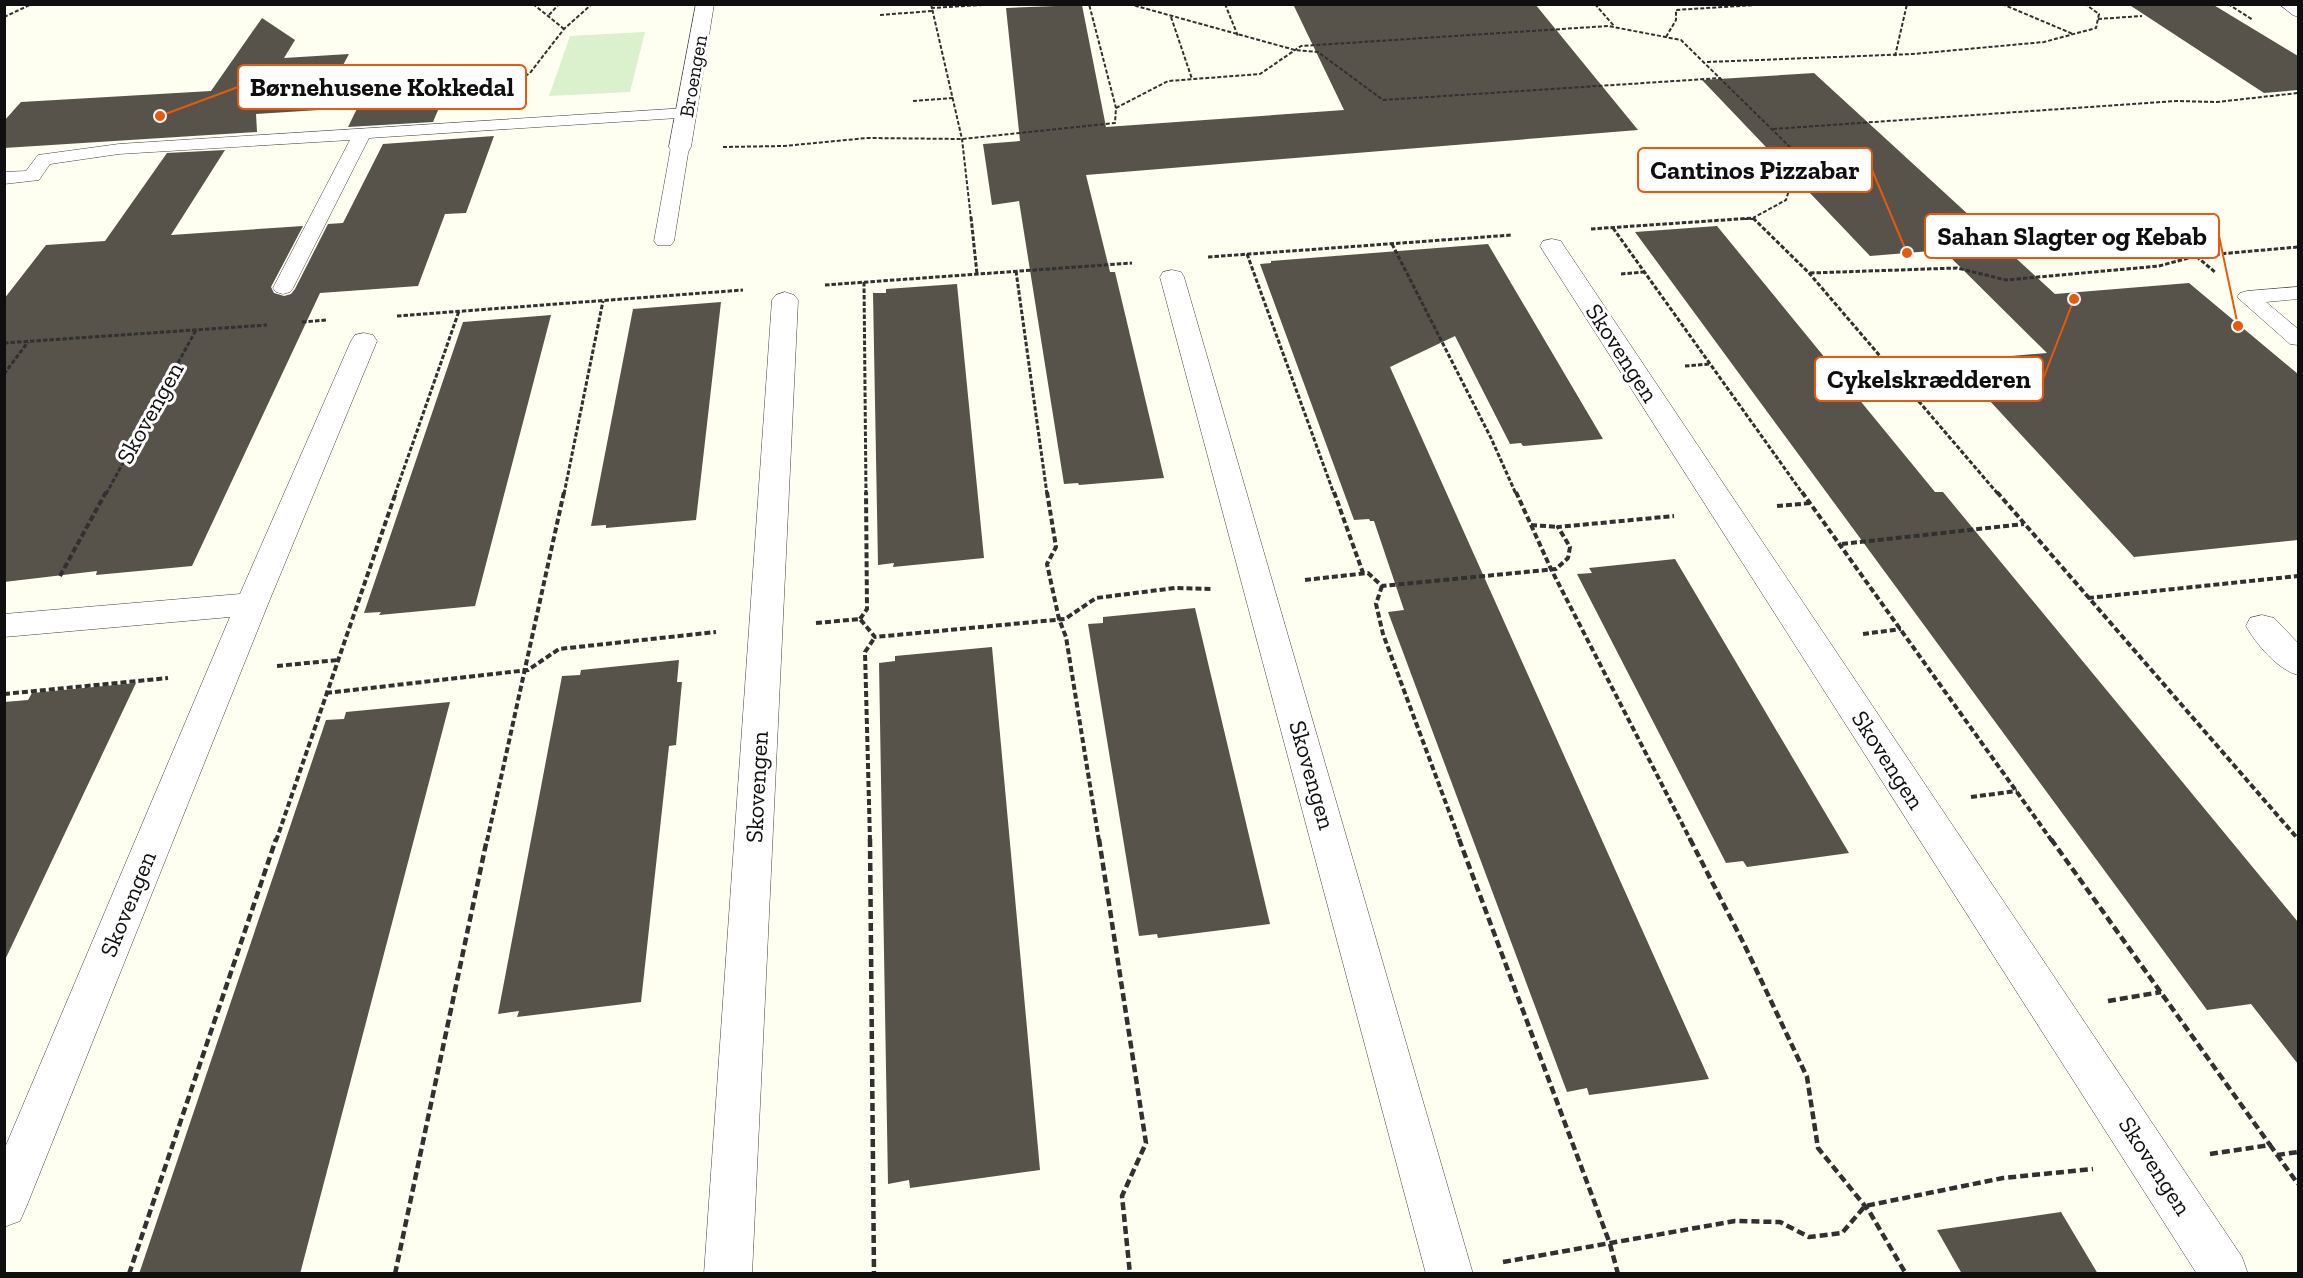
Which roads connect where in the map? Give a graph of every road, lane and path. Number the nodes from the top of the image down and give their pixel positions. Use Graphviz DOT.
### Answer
graph roads {
  1 [pos="32,4"];
  2 [pos="533,4"];
  3 [pos="559,4"];
  4 [pos="592,4"];
  5 [pos="705,4"];
  6 [pos="998,4"];
  7 [pos="1089,4"];
  8 [pos="1129,4"];
  9 [pos="1225,4"];
  10 [pos="1595,4"];
  11 [pos="1770,4"];
  12 [pos="1906,4"];
  13 [pos="2002,4"];
  14 [pos="2085,4"];
  15 [pos="2286,4"];
  16 [pos="931,8"];
  17 [pos="2235,9"];
  18 [pos="2225,10"];
  19 [pos="2298,12"];
  20 [pos="549,15"];
  21 [pos="880,15"];
  22 [pos="4,16"];
  23 [pos="1171,16"];
  24 [pos="2142,16"];
  25 [pos="2098,19"];
  26 [pos="1615,27"];
  27 [pos="564,29"];
  28 [pos="2073,34"];
  29 [pos="1238,36"];
  30 [pos="1666,37"];
  31 [pos="1295,50"];
  32 [pos="1895,56"];
  33 [pos="1706,62"];
  34 [pos="1722,78"];
  35 [pos="1192,79"];
  36 [pos="2298,93"];
  37 [pos="953,98"];
  38 [pos="913,101"];
  39 [pos="1116,108"];
  40 [pos="687,112"];
  41 [pos="452,127"];
  42 [pos="1772,129"];
  43 [pos="362,134"];
  44 [pos="963,139"];
  45 [pos="680,147"];
  46 [pos="4,178"];
  47 [pos="1754,218"];
  48 [pos="1613,228"];
  49 [pos="1517,235"];
  50 [pos="1567,238"];
  51 [pos="664,240"];
  52 [pos="1392,244"];
  53 [pos="2298,247"];
  54 [pos="1247,254"];
  55 [pos="2196,256"];
  56 [pos="1204,257"];
  57 [pos="1135,262"];
  58 [pos="1016,271"];
  59 [pos="1809,273"];
  60 [pos="977,274"];
  61 [pos="1172,277"];
  62 [pos="864,282"];
  63 [pos="820,285"];
  64 [pos="283,288"];
  65 [pos="2298,293"];
  66 [pos="769,295"];
  67 [pos="2247,297"];
  68 [pos="603,301"];
  69 [pos="459,311"];
  70 [pos="396,316"];
  71 [pos="330,320"];
  72 [pos="297,323"];
  73 [pos="275,324"];
  74 [pos="196,330"];
  75 [pos="2298,339"];
  76 [pos="28,341"];
  77 [pos="364,341"];
  78 [pos="4,343"];
  79 [pos="4,374"];
  80 [pos="1726,511"];
  81 [pos="2024,524"];
  82 [pos="1531,525"];
  83 [pos="1558,527"];
  84 [pos="1842,544"];
  85 [pos="1551,569"];
  86 [pos="1363,573"];
  87 [pos="2298,576"];
  88 [pos="1257,585"];
  89 [pos="1382,586"];
  90 [pos="2088,598"];
  91 [pos="252,604"];
  92 [pos="860,619"];
  93 [pos="1059,619"];
  94 [pos="19,624"];
  95 [pos="2262,626"];
  96 [pos="767,627"];
  97 [pos="875,637"];
  98 [pos="2298,663"];
  99 [pos="523,670"];
  100 [pos="326,693"];
  101 [pos="2298,839"];
  102 [pos="2270,1145"];
  103 [pos="2298,1152"];
  104 [pos="2277,1155"];
  105 [pos="2152,1162"];
  106 [pos="2298,1184"];
  107 [pos="4,1204"];
  108 [pos="1865,1206"];
  109 [pos="1610,1244"];
  110 [pos="1450,1273"];
  111 [pos="129,1274"];
  112 [pos="395,1274"];
  113 [pos="728,1274"];
  114 [pos="874,1274"];
  115 [pos="1130,1274"];
  116 [pos="1618,1274"];
  117 [pos="1906,1274"];
  118 [pos="2225,1274"];
  1 -- 22 [label="path"];
  2 -- 20 [label="path"];
  3 -- 20 [label="path"];
  4 -- 27 [label="path"];
  5 -- 40 [label="street, Broengen"];
  6 -- 16 [label="path"];
  7 -- 39 [label="path"];
  8 -- 23 [label="path"];
  9 -- 29 [label="path"];
  10 -- 26 [label="path"];
  11 -- 30 [label="path"];
  12 -- 32 [label="path"];
  13 -- 28 [label="path"];
  14 -- 25 [label="path"];
  15 -- 19 [label="lane"];
  16 -- 21 [label="path"];
  16 -- 37 [label="path"];
  17 -- 18 [label="path"];
  20 -- 27 [label="path"];
  23 -- 29 [label="path"];
  23 -- 35 [label="path"];
  24 -- 25 [label="path"];
  25 -- 28 [label="path"];
  26 -- 30 [label="path"];
  26 -- 31 [label="path"];
  27 -- 41 [label="path"];
  28 -- 32 [label="path"];
  29 -- 31 [label="path"];
  30 -- 33 [label="path"];
  31 -- 34 [label="path"];
  31 -- 35 [label="path"];
  32 -- 33 [label="path"];
  33 -- 34 [label="path"];
  34 -- 42 [label="path"];
  35 -- 39 [label="path"];
  36 -- 42 [label="path"];
  37 -- 38 [label="path"];
  37 -- 44 [label="path"];
  39 -- 44 [label="path"];
  40 -- 41 [label="lane"];
  40 -- 45 [label="street, Broengen"];
  41 -- 43 [label="lane"];
  42 -- 47 [label="path"];
  43 -- 46 [label="lane"];
  43 -- 64 [label="lane"];
  44 -- 45 [label="path"];
  44 -- 60 [label="path"];
  45 -- 51 [label="lane"];
  47 -- 48 [label="path"];
  47 -- 59 [label="path"];
  48 -- 50 [label="path"];
  48 -- 84 [label="path"];
  49 -- 52 [label="path"];
  50 -- 80 [label="street, Skovengen"];
  52 -- 54 [label="path"];
  52 -- 82 [label="path"];
  53 -- 55 [label="path"];
  54 -- 56 [label="path"];
  54 -- 86 [label="path"];
  55 -- 59 [label="path"];
  55 -- 67 [label="path"];
  57 -- 58 [label="path"];
  58 -- 60 [label="path"];
  58 -- 93 [label="path"];
  59 -- 81 [label="path"];
  60 -- 62 [label="path"];
  61 -- 88 [label="street, Skovengen"];
  62 -- 63 [label="path"];
  62 -- 92 [label="path"];
  65 -- 67 [label="lane"];
  66 -- 68 [label="path"];
  66 -- 96 [label="street, Skovengen"];
  67 -- 75 [label="lane"];
  68 -- 69 [label="path"];
  68 -- 99 [label="path"];
  69 -- 70 [label="path"];
  69 -- 100 [label="path"];
  71 -- 72 [label="path"];
  73 -- 74 [label="path"];
  74 -- 76 [label="path"];
  74 -- 94 [label="path, Skovengen"];
  76 -- 78 [label="path"];
  76 -- 79 [label="path"];
  77 -- 91 [label="street, Skovengen"];
  80 -- 83 [label="path"];
  80 -- 105 [label="street, Skovengen"];
  81 -- 84 [label="path"];
  81 -- 90 [label="path"];
  82 -- 83 [label="path"];
  82 -- 85 [label="path"];
  83 -- 85 [label="path"];
  84 -- 102 [label="path"];
  85 -- 89 [label="path"];
  85 -- 108 [label="path"];
  86 -- 88 [label="path"];
  86 -- 89 [label="path"];
  87 -- 90 [label="path"];
  88 -- 93 [label="path"];
  88 -- 110 [label="street, Skovengen"];
  89 -- 109 [label="path"];
  90 -- 101 [label="path"];
  91 -- 94 [label="street"];
  91 -- 107 [label="street, Skovengen"];
  92 -- 96 [label="path"];
  92 -- 97 [label="path"];
  93 -- 97 [label="path"];
  93 -- 115 [label="path"];
  95 -- 98 [label="street"];
  96 -- 99 [label="path"];
  96 -- 113 [label="street, Skovengen"];
  97 -- 114 [label="path"];
  99 -- 100 [label="path"];
  99 -- 112 [label="path"];
  100 -- 111 [label="path"];
  102 -- 104 [label="path"];
  102 -- 105 [label="path"];
  103 -- 104 [label="path"];
  104 -- 106 [label="path"];
  105 -- 108 [label="path"];
  105 -- 118 [label="street, Skovengen"];
  108 -- 109 [label="path"];
  108 -- 117 [label="path"];
  109 -- 110 [label="path"];
  109 -- 116 [label="path"];
}
